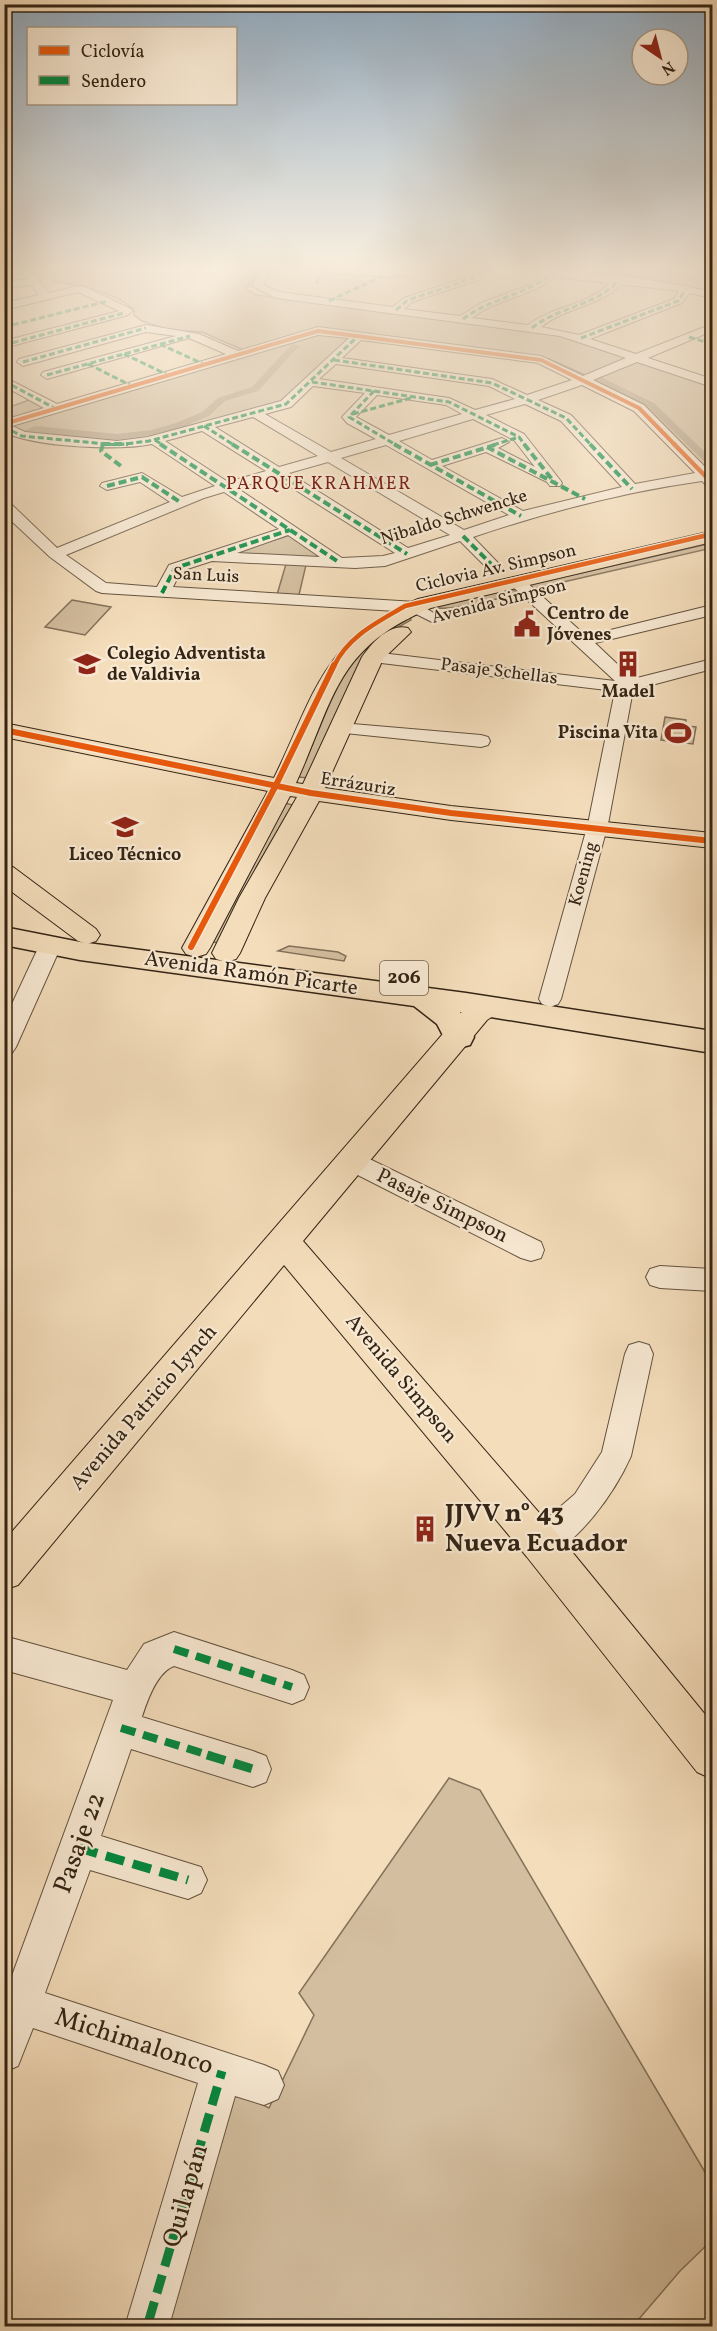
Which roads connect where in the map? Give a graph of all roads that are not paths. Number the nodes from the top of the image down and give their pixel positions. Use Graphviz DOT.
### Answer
graph roads {
  1 [pos="55,379"];
  2 [pos="118,379"];
  3 [pos="156,379"];
  4 [pos="315,379"];
  5 [pos="468,379"];
  6 [pos="587,379"];
  7 [pos="584,380"];
  8 [pos="4,381"];
  9 [pos="312,382"];
  10 [pos="132,386"];
  11 [pos="374,391"];
  12 [pos="414,397"];
  13 [pos="91,398"];
  14 [pos="527,399"];
  15 [pos="56,409"];
  16 [pos="255,413"];
  17 [pos="475,414"];
  18 [pos="351,415"];
  19 [pos="4,425"];
  20 [pos="204,426"];
  21 [pos="519,437"];
  22 [pos="154,440"];
  23 [pos="385,440"];
  24 [pos="103,443"];
  25 [pos="487,447"];
  26 [pos="327,457"];
  27 [pos="430,465"];
  28 [pos="121,466"];
  29 [pos="274,472"];
  30 [pos="709,480"];
  31 [pos="555,483"];
  32 [pos="107,486"];
  33 [pos="224,487"];
  34 [pos="632,489"];
  35 [pos="585,499"];
  36 [pos="180,502"];
  37 [pos="4,505"];
  38 [pos="521,516"];
  39 [pos="290,530"];
  40 [pos="463,536"];
  41 [pos="712,537"];
  42 [pos="712,551"];
  43 [pos="56,554"];
  44 [pos="407,554"];
  45 [pos="211,556"];
  46 [pos="337,561"];
  47 [pos="491,564"];
  48 [pos="523,588"];
  49 [pos="162,593"];
  50 [pos="712,610"];
  51 [pos="424,612"];
  52 [pos="584,641"];
  53 [pos="373,657"];
  54 [pos="712,664"];
  55 [pos="624,687"];
  56 [pos="341,728"];
  57 [pos="4,730"];
  58 [pos="481,741"];
  59 [pos="282,788"];
  60 [pos="311,793"];
  61 [pos="597,829"];
  62 [pos="712,841"];
  63 [pos="4,873"];
  64 [pos="4,925"];
  65 [pos="87,934"];
  66 [pos="4,936"];
  67 [pos="51,944"];
  68 [pos="196,948"];
  69 [pos="226,953"];
  70 [pos="168,963"];
  71 [pos="422,997"];
  72 [pos="550,999"];
  73 [pos="486,1006"];
  74 [pos="712,1025"];
  75 [pos="459,1037"];
  76 [pos="712,1042"];
  77 [pos="4,1047"];
  78 [pos="353,1161"];
  79 [pos="284,1242"];
  80 [pos="531,1250"];
  81 [pos="660,1277"];
  82 [pos="712,1280"];
  83 [pos="639,1354"];
  84 [pos="541,1544"];
  85 [pos="5,1571"];
  86 [pos="4,1653"];
  87 [pos="292,1687"];
  88 [pos="134,1689"];
  89 [pos="121,1728"];
  90 [pos="712,1757"];
  91 [pos="253,1769"];
  92 [pos="79,1848"];
  93 [pos="188,1880"];
  94 [pos="13,2002"];
  95 [pos="4,2052"];
  96 [pos="222,2071"];
  97 [pos="264,2085"];
  98 [pos="149,2320"];
  1 -- 13 [label="street"];
  2 -- 10 [label="street"];
  3 -- 10 [label="street"];
  4 -- 9 [label="street"];
  5 -- 14 [label="street"];
  6 -- 7 [label="street"];
  7 -- 14 [label="street"];
  7 -- 30 [label="street"];
  8 -- 15 [label="street"];
  9 -- 11 [label="street"];
  9 -- 16 [label="street"];
  10 -- 13 [label="street"];
  11 -- 12 [label="street"];
  11 -- 18 [label="street"];
  12 -- 17 [label="street"];
  12 -- 18 [label="street"];
  13 -- 15 [label="street"];
  14 -- 17 [label="street"];
  14 -- 34 [label="street"];
  15 -- 19 [label="street"];
  16 -- 20 [label="street"];
  16 -- 26 [label="street"];
  17 -- 21 [label="street"];
  17 -- 23 [label="street"];
  18 -- 23 [label="street"];
  19 -- 24 [label="street"];
  20 -- 22 [label="street"];
  20 -- 29 [label="street"];
  21 -- 25 [label="street"];
  21 -- 31 [label="street"];
  22 -- 24 [label="street"];
  22 -- 33 [label="street"];
  23 -- 26 [label="street"];
  23 -- 27 [label="street"];
  24 -- 28 [label="street"];
  25 -- 27 [label="street"];
  25 -- 31 [label="street"];
  26 -- 29 [label="street"];
  26 -- 40 [label="street"];
  27 -- 38 [label="street"];
  29 -- 33 [label="street"];
  29 -- 44 [label="street"];
  30 -- 34 [label="street, Nibaldo Schwencke"];
  31 -- 35 [label="street"];
  32 -- 36 [label="street"];
  33 -- 36 [label="street"];
  33 -- 39 [label="street"];
  34 -- 35 [label="street, Nibaldo Schwencke"];
  35 -- 38 [label="street, Nibaldo Schwencke"];
  36 -- 43 [label="street"];
  37 -- 43 [label="street, San Luis"];
  38 -- 40 [label="street, Nibaldo Schwencke"];
  39 -- 45 [label="street"];
  39 -- 46 [label="street"];
  40 -- 44 [label="street, Nibaldo Schwencke"];
  40 -- 47 [label="street"];
  41 -- 48 [label="main road, Avenida Simpson"];
  42 -- 48 [label="main road, Avenida Simpson"];
  43 -- 49 [label="street, San Luis"];
  44 -- 46 [label="street, Nibaldo Schwencke"];
  45 -- 46 [label="street, Nibaldo Schwencke"];
  45 -- 49 [label="street"];
  48 -- 51 [label="main road, Avenida Simpson"];
  48 -- 52 [label="street"];
  49 -- 51 [label="street, San Luis"];
  50 -- 52 [label="street"];
  51 -- 53 [label="main road, Avenida Simpson"];
  51 -- 59 [label="main road, Avenida Simpson"];
  52 -- 55 [label="street"];
  53 -- 55 [label="street, Pasaje Schellas"];
  53 -- 56 [label="main road, Avenida Simpson"];
  54 -- 55 [label="street"];
  55 -- 61 [label="street, Koening"];
  56 -- 58 [label="street"];
  56 -- 60 [label="main road, Avenida Simpson"];
  57 -- 59 [label="main road, Errázuriz"];
  59 -- 60 [label="main road, Errázuriz"];
  59 -- 68 [label="main road, Avenida Simpson"];
  60 -- 61 [label="main road, Errázuriz"];
  60 -- 69 [label="main road, Avenida Simpson"];
  61 -- 62 [label="main road, Errázuriz"];
  61 -- 72 [label="street, Koening"];
  63 -- 65 [label="main road"];
  64 -- 65 [label="highway, Avenida Ramón Picarte / 206"];
  65 -- 68 [label="highway, Avenida Ramón Picarte / 206"];
  66 -- 67 [label="highway, Avenida Ramón Picarte / 206"];
  67 -- 70 [label="highway, Avenida Ramón Picarte / 206"];
  67 -- 77 [label="street"];
  68 -- 69 [label="highway, Avenida Ramón Picarte / 206"];
  69 -- 70 [label="highway"];
  69 -- 72 [label="highway, Avenida Ramón Picarte / 206"];
  70 -- 71 [label="highway, Avenida Ramón Picarte / 206"];
  71 -- 73 [label="highway, Avenida Ramón Picarte / 206"];
  71 -- 75 [label="highway"];
  72 -- 73 [label="highway"];
  72 -- 74 [label="highway, Avenida Ramón Picarte / 206"];
  73 -- 75 [label="main road"];
  73 -- 76 [label="highway, Avenida Ramón Picarte / 206"];
  75 -- 78 [label="main road"];
  78 -- 79 [label="main road"];
  78 -- 80 [label="street, Pasaje Simpson"];
  79 -- 84 [label="main road, Avenida Simpson"];
  79 -- 85 [label="main road, Avenida Patricio Lynch"];
  81 -- 82 [label="street"];
  83 -- 84 [label="street"];
  84 -- 90 [label="main road, Avenida Simpson"];
  86 -- 88 [label="street"];
  87 -- 88 [label="street, Pasaje 22"];
  88 -- 89 [label="street, Pasaje 22"];
  89 -- 91 [label="street"];
  89 -- 92 [label="street, Pasaje 22"];
  92 -- 93 [label="street"];
  92 -- 94 [label="street, Pasaje 22"];
  94 -- 95 [label="street, Pasaje 22"];
  94 -- 96 [label="street, Michimalonco"];
  96 -- 97 [label="street, Michimalonco"];
  96 -- 98 [label="street, Quilapán"];
}
